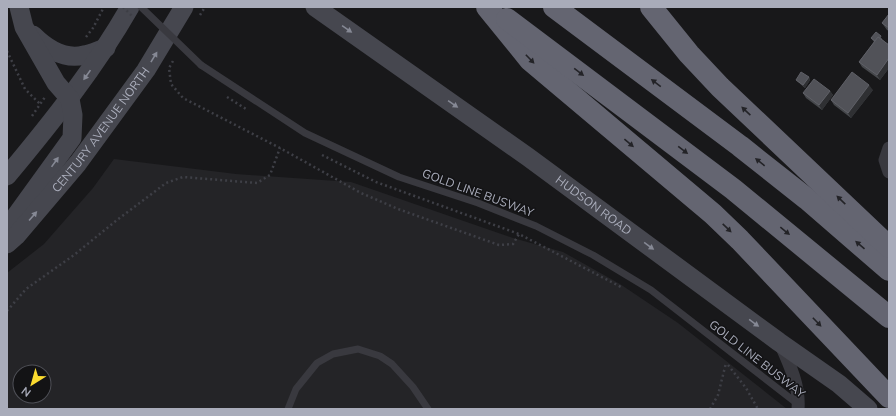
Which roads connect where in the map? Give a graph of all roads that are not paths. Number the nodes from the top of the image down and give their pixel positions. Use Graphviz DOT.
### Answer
graph roads {
  1 [pos="19,7"];
  2 [pos="130,7"];
  3 [pos="141,7"];
  4 [pos="314,7"];
  5 [pos="487,7"];
  6 [pos="492,7"];
  7 [pos="554,7"];
  8 [pos="651,7"];
  9 [pos="191,13"];
  10 [pos="24,27"];
  11 [pos="106,48"];
  12 [pos="70,99"];
  13 [pos="889,148"];
  14 [pos="887,166"];
  15 [pos="7,176"];
  16 [pos="7,228"];
  17 [pos="7,244"];
  18 [pos="889,247"];
  19 [pos="889,270"];
  20 [pos="889,317"];
  21 [pos="779,342"];
  22 [pos="889,397"];
  23 [pos="800,407"];
  24 [pos="288,409"];
  25 [pos="428,409"];
  26 [pos="868,409"];
  1 -- 10 [label="street"];
  2 -- 11 [label="street"];
  3 -- 23 [label="lane, GOLD LINE BUSWAY, bridge"];
  4 -- 21 [label="street, HUDSON ROAD, one-way"];
  5 -- 22 [label="highway, one-way"];
  6 -- 20 [label="highway, one-way"];
  19 -- 7 [label="highway, one-way"];
  18 -- 8 [label="highway, one-way"];
  17 -- 9 [label="street, CENTURY AVENUE NORTH, one-way"];
  10 -- 11 [label="street"];
  10 -- 12 [label="street"];
  11 -- 12 [label="street, one-way"];
  12 -- 15 [label="street"];
  16 -- 12 [label="street, one-way"];
  13 -- 14 [label="street"];
  21 -- 23 [label="street"];
  21 -- 26 [label="street, HUDSON ROAD"];
  24 -- 25 [label="lane"];
}
